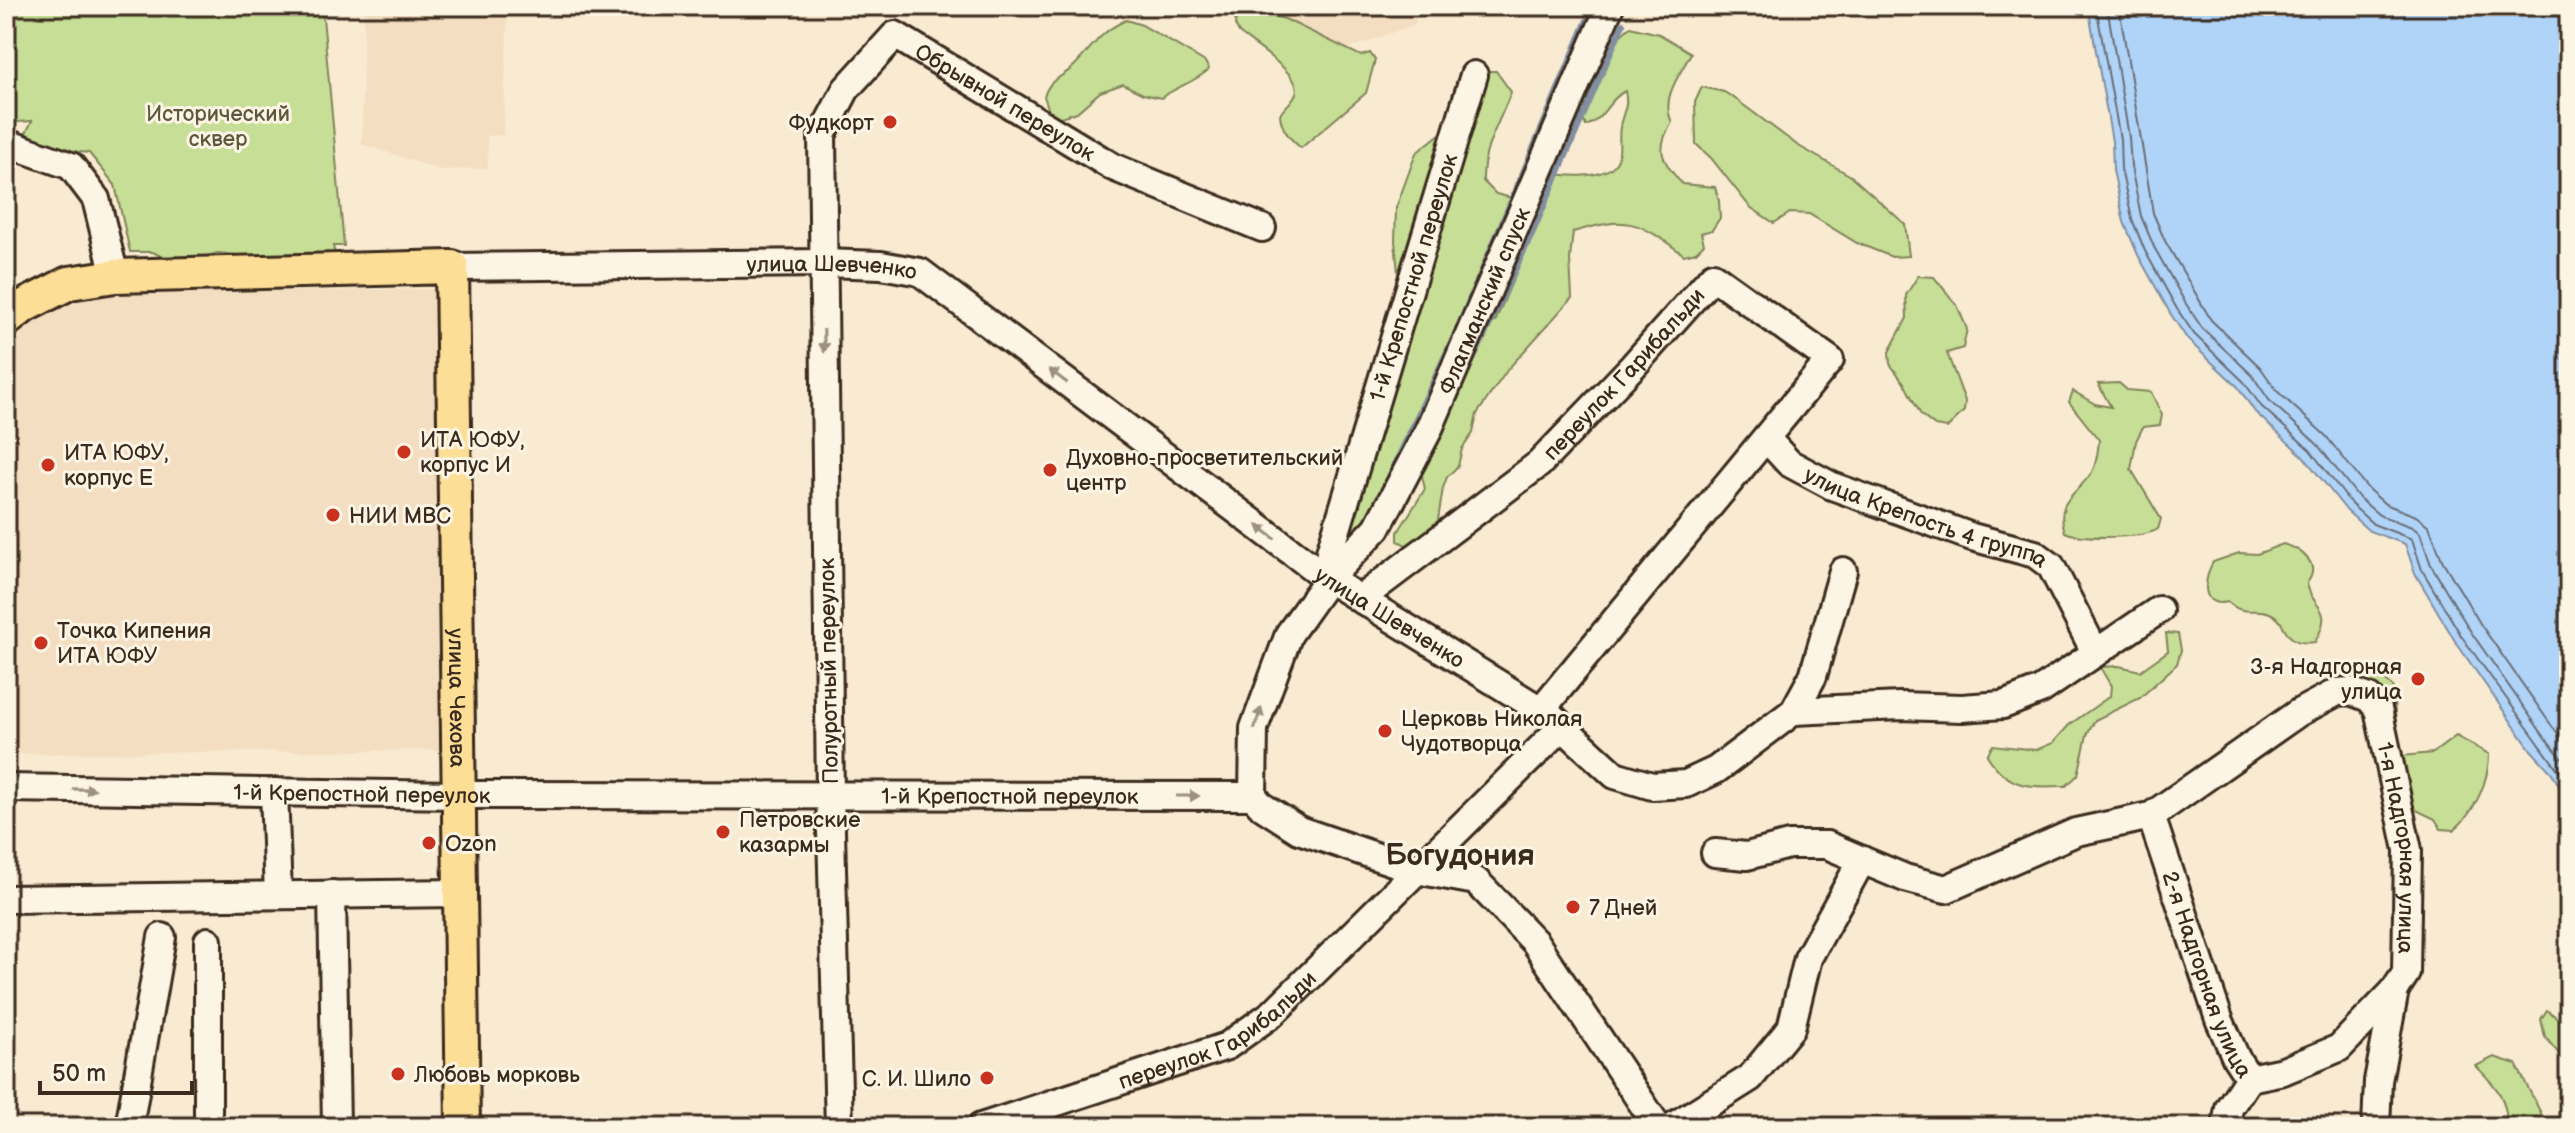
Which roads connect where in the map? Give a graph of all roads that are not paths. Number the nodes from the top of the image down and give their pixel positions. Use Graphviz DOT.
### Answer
graph roads {
  1 [pos="1610,6"];
  2 [pos="1474,75"];
  3 [pos="11,146"];
  4 [pos="1262,228"];
  5 [pos="824,263"];
  6 [pos="452,267"];
  7 [pos="115,276"];
  8 [pos="6,320"];
  9 [pos="1766,438"];
  10 [pos="1843,571"];
  11 [pos="1328,579"];
  12 [pos="1360,599"];
  13 [pos="2159,610"];
  14 [pos="2095,652"];
  15 [pos="1794,711"];
  16 [pos="1552,718"];
  17 [pos="6,788"];
  18 [pos="274,792"];
  19 [pos="458,795"];
  20 [pos="830,795"];
  21 [pos="1253,796"];
  22 [pos="2151,816"];
  23 [pos="1715,853"];
  24 [pos="1862,860"];
  25 [pos="1416,870"];
  26 [pos="459,893"];
  27 [pos="332,894"];
  28 [pos="278,895"];
  29 [pos="6,899"];
  30 [pos="162,937"];
  31 [pos="208,941"];
  32 [pos="2395,990"];
  33 [pos="2249,1078"];
  34 [pos="129,1127"];
  35 [pos="208,1127"];
  36 [pos="336,1127"];
  37 [pos="463,1127"];
  38 [pos="839,1127"];
  39 [pos="981,1127"];
  40 [pos="1658,1127"];
  41 [pos="1672,1127"];
  42 [pos="2226,1127"];
  43 [pos="2376,1127"];
  1 -- 11 [label="street, Флагманский спуск"];
  2 -- 11 [label="street, 1-й Крепостной переулок"];
  3 -- 7 [label="street"];
  4 -- 5 [label="street, Обрывной переулок"];
  5 -- 6 [label="street, улица Шевченко"];
  11 -- 5 [label="street, улица Шевченко, one-way"];
  5 -- 20 [label="street, Полуротный переулок, one-way"];
  6 -- 7 [label="main road, улица Шевченко"];
  6 -- 19 [label="main road, улица Чехова"];
  7 -- 8 [label="main road, улица Шевченко"];
  9 -- 12 [label="street, переулок Гарибальди"];
  9 -- 14 [label="street, улица Крепость 4 группа"];
  9 -- 16 [label="street, переулок Гарибальди"];
  10 -- 15 [label="street"];
  11 -- 12 [label="street, улица Шевченко"];
  21 -- 11 [label="street, 1-й Крепостной переулок, one-way"];
  12 -- 16 [label="street, улица Шевченко"];
  13 -- 14 [label="street"];
  14 -- 15 [label="street"];
  15 -- 16 [label="street"];
  16 -- 25 [label="street, переулок Гарибальди"];
  17 -- 18 [label="street, 1-й Крепостной переулок, one-way"];
  18 -- 19 [label="street, 1-й Крепостной переулок"];
  18 -- 28 [label="street"];
  19 -- 20 [label="street, 1-й Крепостной переулок"];
  19 -- 26 [label="main road, улица Чехова"];
  20 -- 21 [label="street, 1-й Крепостной переулок, one-way"];
  20 -- 38 [label="street, Полуротный переулок"];
  21 -- 25 [label="street"];
  22 -- 24 [label="street"];
  22 -- 32 [label="street, 1-я Надгорная улица"];
  22 -- 33 [label="street, 2-я Надгорная улица"];
  23 -- 24 [label="street"];
  24 -- 41 [label="street"];
  25 -- 39 [label="street, переулок Гарибальди"];
  25 -- 40 [label="street"];
  26 -- 27 [label="street"];
  26 -- 37 [label="main road, улица Чехова"];
  27 -- 28 [label="street"];
  27 -- 36 [label="street"];
  28 -- 29 [label="street"];
  30 -- 34 [label="street"];
  31 -- 35 [label="street"];
  32 -- 33 [label="street"];
  32 -- 43 [label="street, 1-я Надгорная улица"];
  33 -- 42 [label="street, 2-я Надгорная улица"];
}
